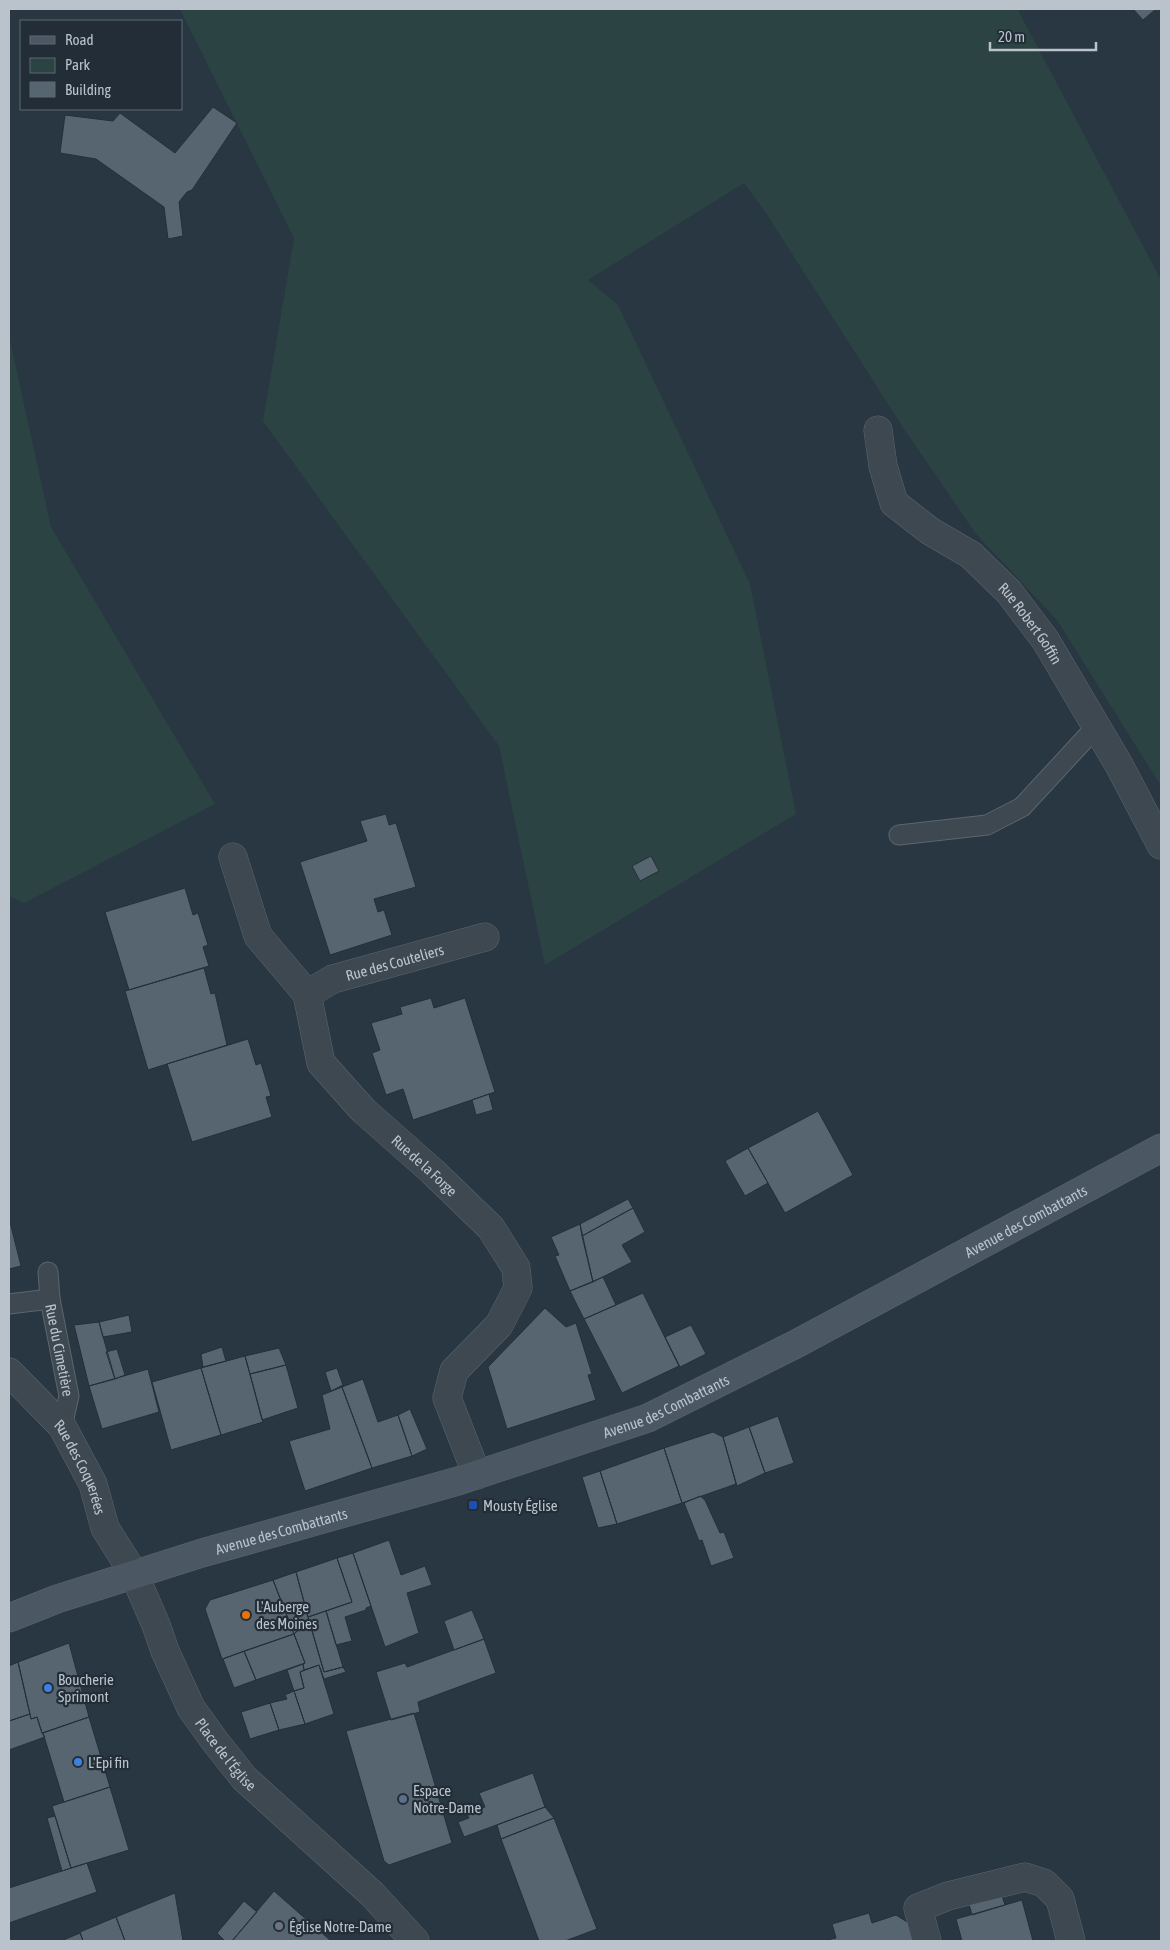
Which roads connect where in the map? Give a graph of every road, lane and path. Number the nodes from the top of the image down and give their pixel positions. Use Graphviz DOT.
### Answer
graph roads {
  1 [pos="878,430"];
  2 [pos="1096,727"];
  3 [pos="899,835"];
  4 [pos="1161,845"];
  5 [pos="234,857"];
  6 [pos="485,937"];
  7 [pos="308,994"];
  8 [pos="1161,1148"];
  9 [pos="48,1272"];
  10 [pos="50,1300"];
  11 [pos="9,1304"];
  12 [pos="9,1372"];
  13 [pos="62,1426"];
  14 [pos="477,1475"];
  15 [pos="134,1574"];
  16 [pos="9,1618"];
  17 [pos="415,1941"];
  18 [pos="927,1941"];
  19 [pos="1071,1941"];
  1 -- 2 [label="street, Rue Robert Goffin"];
  2 -- 3 [label="lane"];
  2 -- 4 [label="street, Rue Robert Goffin"];
  5 -- 7 [label="street"];
  6 -- 7 [label="street, Rue des Couteliers"];
  7 -- 14 [label="street, Rue de la Forge"];
  8 -- 14 [label="main road, Avenue des Combattants"];
  9 -- 10 [label="lane, Rue du Cimetière"];
  10 -- 11 [label="lane"];
  10 -- 13 [label="lane, Rue du Cimetière"];
  12 -- 13 [label="street, Rue des Coquerées"];
  13 -- 15 [label="street, Rue des Coquerées"];
  14 -- 15 [label="main road, Avenue des Combattants"];
  15 -- 16 [label="main road, Avenue des Combattants"];
  15 -- 17 [label="street, Place de l’Église"];
  18 -- 19 [label="street"];
}
